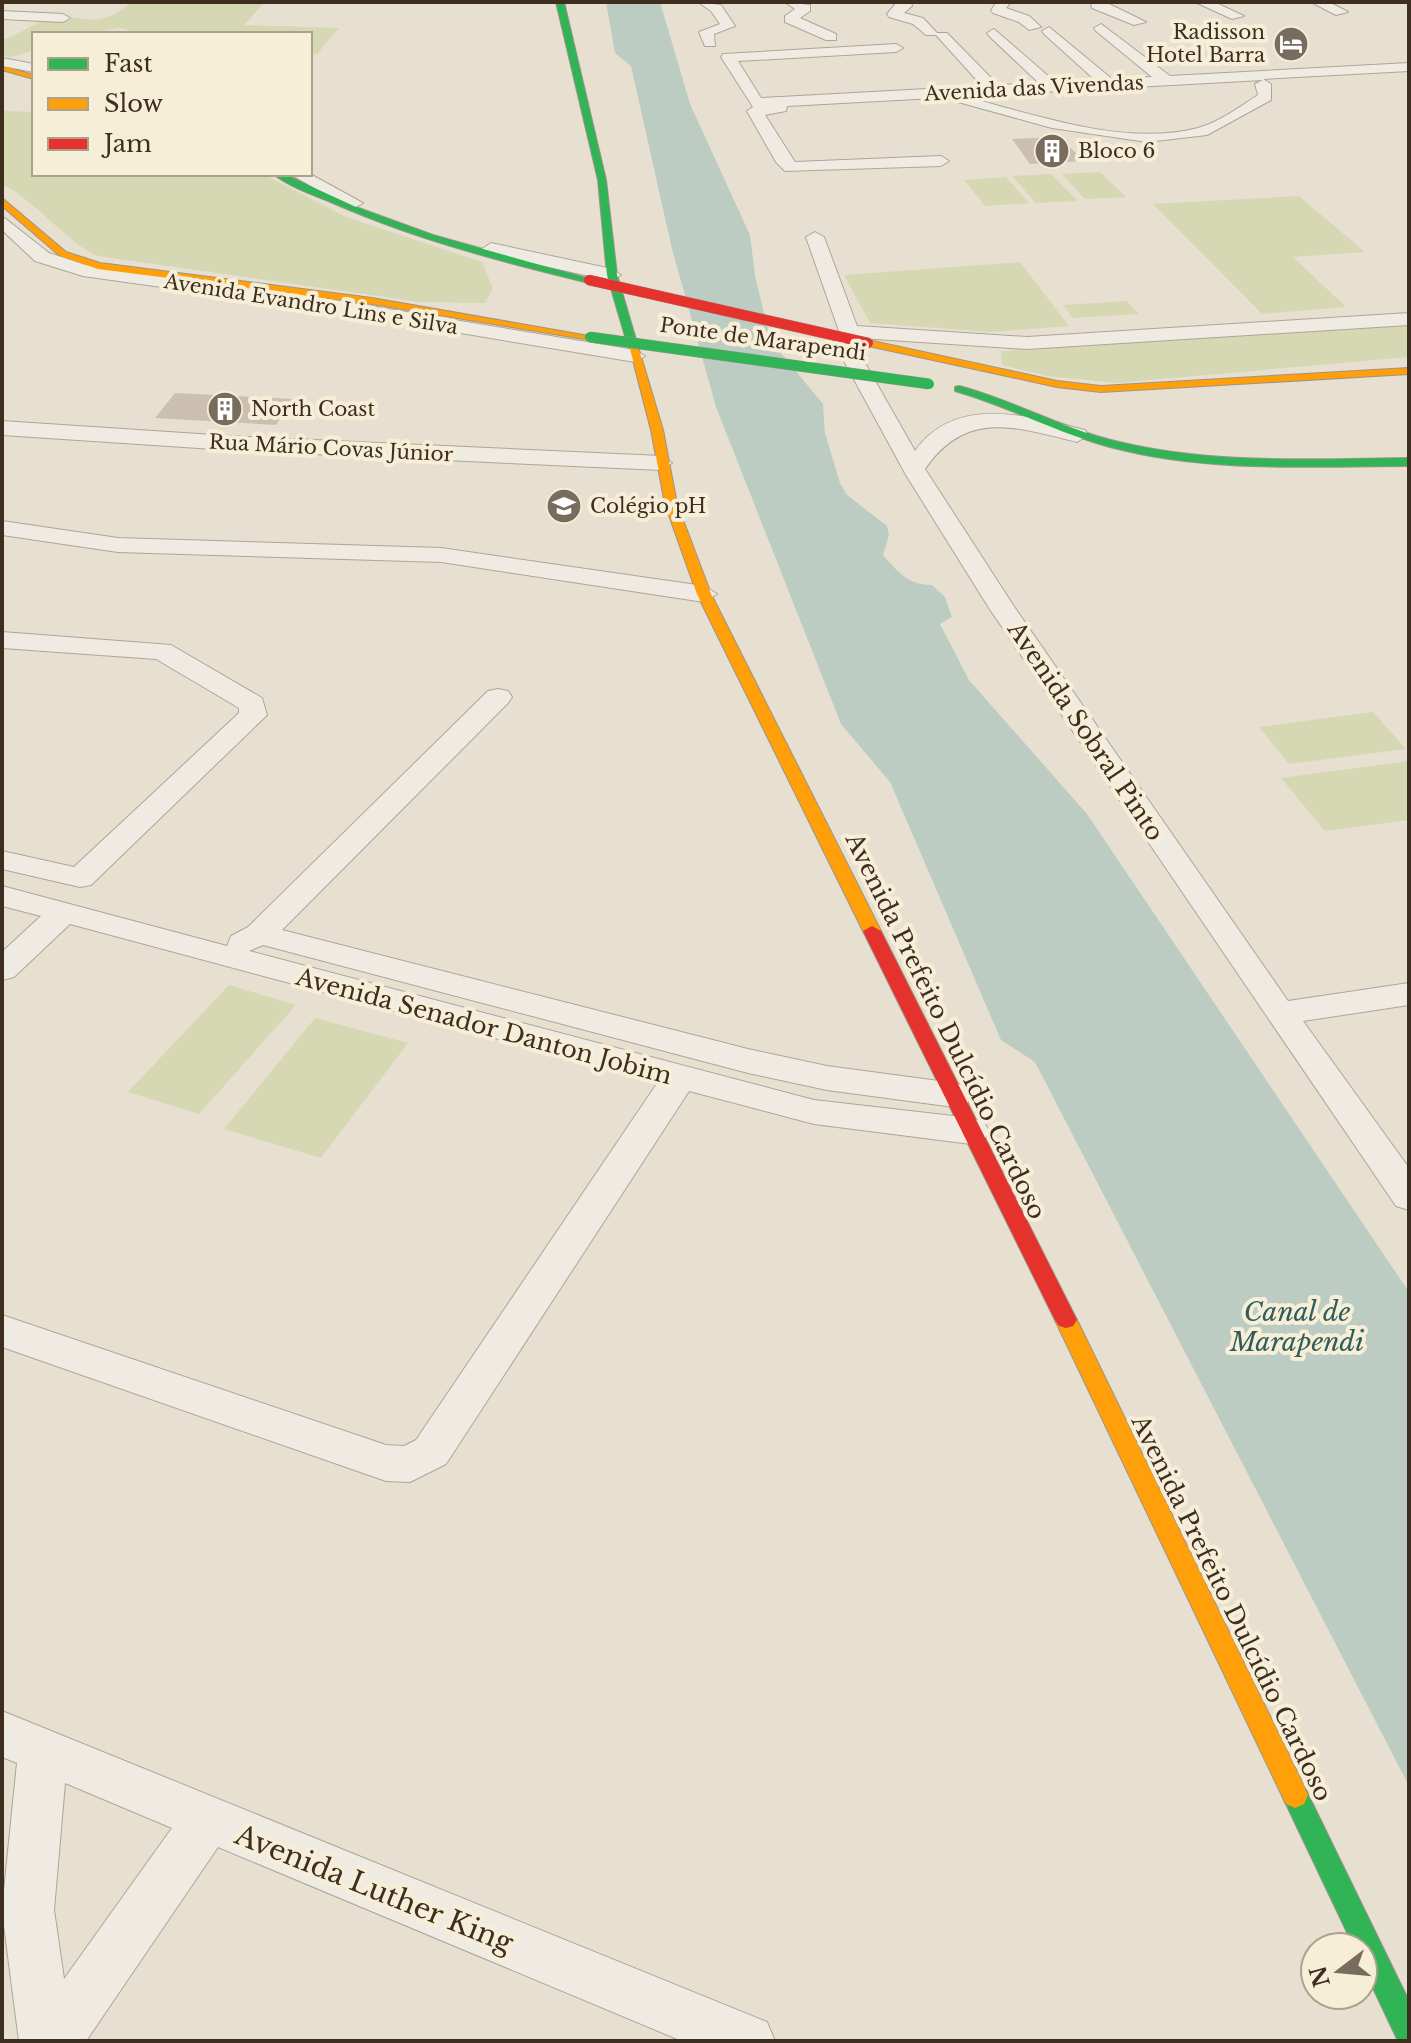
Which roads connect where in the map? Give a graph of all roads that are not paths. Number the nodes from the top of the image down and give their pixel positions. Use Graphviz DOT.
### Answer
graph roads {
  1 [pos="560,2"];
  2 [pos="705,2"];
  3 [pos="792,2"];
  4 [pos="904,2"];
  5 [pos="1004,2"];
  6 [pos="1098,2"];
  7 [pos="1202,2"];
  8 [pos="1318,2"];
  9 [pos="1341,12"];
  10 [pos="2,15"];
  11 [pos="1237,16"];
  12 [pos="63,18"];
  13 [pos="1139,22"];
  14 [pos="1101,28"];
  15 [pos="994,33"];
  16 [pos="831,37"];
  17 [pos="710,43"];
  18 [pos="897,48"];
  19 [pos="2,62"];
  20 [pos="2,68"];
  21 [pos="32,68"];
  22 [pos="1409,72"];
  23 [pos="32,76"];
  24 [pos="1167,81"];
  25 [pos="1109,84"];
  26 [pos="1233,84"];
  27 [pos="1263,84"];
  28 [pos="994,90"];
  29 [pos="929,91"];
  30 [pos="1052,91"];
  31 [pos="959,98"];
  32 [pos="757,106"];
  33 [pos="1015,113"];
  34 [pos="941,161"];
  35 [pos="281,176"];
  36 [pos="302,176"];
  37 [pos="2,201"];
  38 [pos="2,221"];
  39 [pos="447,237"];
  40 [pos="815,237"];
  41 [pos="490,258"];
  42 [pos="612,275"];
  43 [pos="510,282"];
  44 [pos="170,283"];
  45 [pos="259,286"];
  46 [pos="372,301"];
  47 [pos="497,304"];
  48 [pos="420,309"];
  49 [pos="1409,316"];
  50 [pos="1221,323"];
  51 [pos="449,325"];
  52 [pos="590,337"];
  53 [pos="859,337"];
  54 [pos="1103,338"];
  55 [pos="974,340"];
  56 [pos="635,356"];
  57 [pos="1409,371"];
  58 [pos="883,414"];
  59 [pos="965,423"];
  60 [pos="2,428"];
  61 [pos="1077,435"];
  62 [pos="1409,462"];
  63 [pos="661,463"];
  64 [pos="914,469"];
  65 [pos="2,528"];
  66 [pos="704,594"];
  67 [pos="2,640"];
  68 [pos="498,697"];
  69 [pos="2,860"];
  70 [pos="2,896"];
  71 [pos="63,913"];
  72 [pos="259,934"];
  73 [pos="221,955"];
  74 [pos="2,970"];
  75 [pos="1409,994"];
  76 [pos="1281,1013"];
  77 [pos="679,1078"];
  78 [pos="954,1095"];
  79 [pos="971,1131"];
  80 [pos="1409,1196"];
  81 [pos="2,1331"];
  82 [pos="22,1742"];
  83 [pos="207,1821"];
  84 [pos="1409,2032"];
  85 [pos="46,2041"];
  86 [pos="53,2041"];
  87 [pos="748,2041"];
  1 -- 42 [label="street, Avenida Prefeito Dulcídio Cardoso"];
  2 -- 17 [label="street"];
  3 -- 16 [label="street"];
  4 -- 28 [label="street"];
  5 -- 25 [label="street"];
  6 -- 13 [label="street"];
  7 -- 11 [label="street"];
  8 -- 9 [label="street"];
  10 -- 12 [label="street"];
  14 -- 24 [label="street"];
  15 -- 30 [label="street"];
  18 -- 32 [label="street"];
  19 -- 21 [label="street"];
  20 -- 23 [label="street"];
  22 -- 24 [label="street, Avenida das Vivendas"];
  22 -- 26 [label="street"];
  22 -- 27 [label="street"];
  24 -- 25 [label="street, Avenida das Vivendas"];
  25 -- 30 [label="street, Avenida das Vivendas"];
  26 -- 27 [label="street"];
  26 -- 30 [label="street"];
  26 -- 31 [label="street"];
  27 -- 33 [label="street"];
  28 -- 29 [label="street, Avenida das Vivendas"];
  28 -- 30 [label="street, Avenida das Vivendas"];
  29 -- 31 [label="street"];
  29 -- 32 [label="street"];
  29 -- 32 [label="street, Avenida das Vivendas"];
  30 -- 31 [label="street"];
  30 -- 33 [label="street"];
  31 -- 33 [label="street"];
  32 -- 34 [label="street"];
  35 -- 41 [label="street"];
  36 -- 39 [label="street"];
  37 -- 45 [label="street, Avenida Evandro Lins e Silva"];
  38 -- 44 [label="street, Avenida Evandro Lins e Silva"];
  39 -- 41 [label="street"];
  39 -- 42 [label="street"];
  40 -- 53 [label="street, Avenida Sobral Pinto"];
  41 -- 43 [label="street"];
  41 -- 53 [label="street, Ponte de Marapendi, bridge"];
  42 -- 56 [label="street, Avenida Prefeito Dulcídio Cardoso"];
  44 -- 45 [label="street"];
  44 -- 51 [label="street, Avenida Evandro Lins e Silva"];
  45 -- 46 [label="street, Avenida Evandro Lins e Silva"];
  46 -- 48 [label="street, Avenida Evandro Lins e Silva"];
  46 -- 51 [label="street"];
  47 -- 48 [label="street"];
  48 -- 52 [label="street, Avenida Evandro Lins e Silva"];
  49 -- 50 [label="street"];
  49 -- 54 [label="street"];
  50 -- 54 [label="street"];
  50 -- 55 [label="street"];
  51 -- 56 [label="street, Avenida Evandro Lins e Silva"];
  52 -- 61 [label="street, Ponte de Marapendi, bridge"];
  53 -- 55 [label="street"];
  53 -- 57 [label="street, Ponte de Marapendi"];
  53 -- 58 [label="street, Avenida Sobral Pinto"];
  54 -- 55 [label="street"];
  56 -- 63 [label="street, Avenida Prefeito Dulcídio Cardoso"];
  58 -- 59 [label="street"];
  58 -- 64 [label="street, Avenida Sobral Pinto"];
  59 -- 61 [label="street"];
  59 -- 64 [label="street"];
  60 -- 63 [label="street, Rua Mário Covas Júnior"];
  61 -- 62 [label="street"];
  63 -- 66 [label="street, Avenida Prefeito Dulcídio Cardoso"];
  64 -- 76 [label="street, Avenida Sobral Pinto"];
  65 -- 66 [label="street"];
  66 -- 78 [label="street, Avenida Prefeito Dulcídio Cardoso"];
  67 -- 69 [label="street"];
  68 -- 72 [label="street"];
  70 -- 71 [label="street, Avenida Senador Danton Jobim"];
  71 -- 73 [label="street, Avenida Senador Danton Jobim"];
  71 -- 74 [label="street"];
  72 -- 73 [label="street"];
  72 -- 78 [label="street, Avenida Senador Danton Jobim"];
  73 -- 77 [label="street, Avenida Senador Danton Jobim"];
  75 -- 76 [label="street"];
  76 -- 80 [label="street, Avenida Sobral Pinto"];
  77 -- 79 [label="street, Avenida Senador Danton Jobim"];
  77 -- 81 [label="street"];
  78 -- 79 [label="street, Avenida Prefeito Dulcídio Cardoso"];
  79 -- 84 [label="street, Avenida Prefeito Dulcídio Cardoso"];
  82 -- 83 [label="street, Avenida Luther King"];
  82 -- 85 [label="street"];
  83 -- 86 [label="street"];
  83 -- 87 [label="street, Avenida Luther King"];
}
